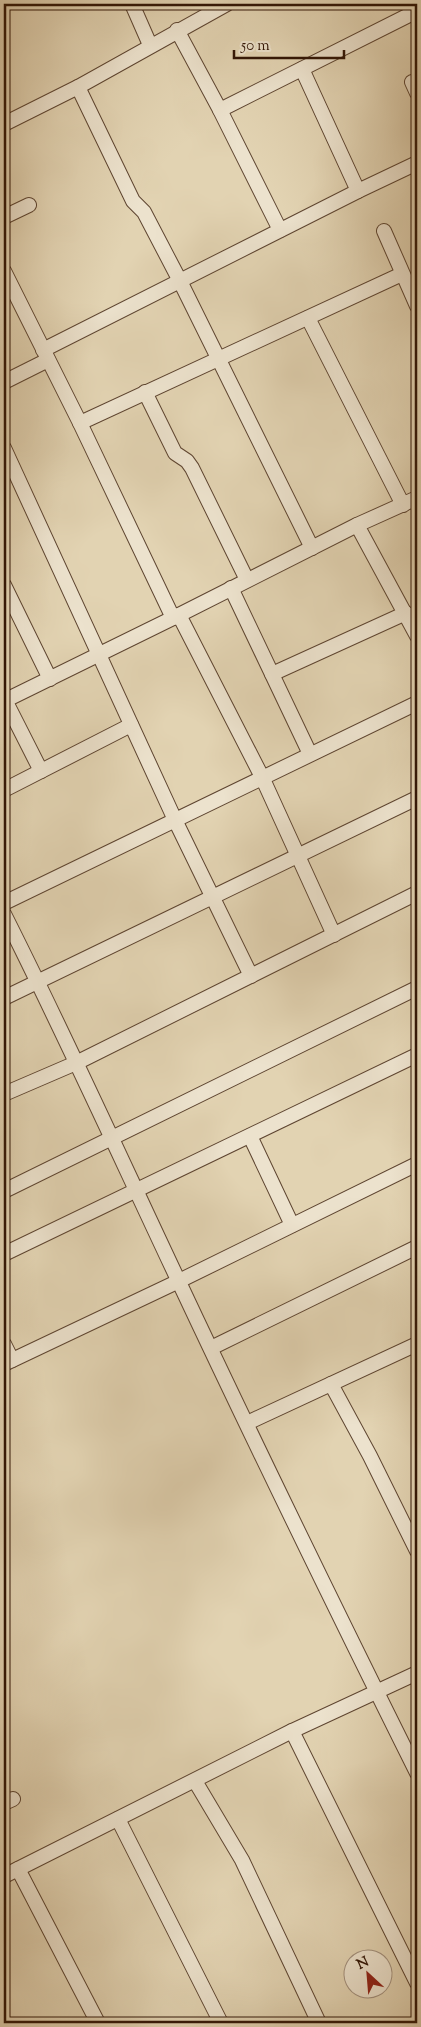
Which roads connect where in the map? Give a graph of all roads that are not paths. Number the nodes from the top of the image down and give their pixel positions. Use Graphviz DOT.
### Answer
graph roads {
  1 [pos="132,4"];
  2 [pos="227,4"];
  3 [pos="417,11"];
  4 [pos="177,30"];
  5 [pos="150,45"];
  6 [pos="302,69"];
  7 [pos="78,87"];
  8 [pos="220,110"];
  9 [pos="4,124"];
  10 [pos="417,163"];
  11 [pos="358,191"];
  12 [pos="29,205"];
  13 [pos="4,217"];
  14 [pos="280,230"];
  15 [pos="384,231"];
  16 [pos="4,271"];
  17 [pos="402,274"];
  18 [pos="180,281"];
  19 [pos="417,306"];
  20 [pos="308,318"];
  21 [pos="46,355"];
  22 [pos="217,358"];
  23 [pos="4,382"];
  24 [pos="145,392"];
  25 [pos="80,423"];
  26 [pos="4,448"];
  27 [pos="417,498"];
  28 [pos="403,505"];
  29 [pos="357,525"];
  30 [pos="312,548"];
  31 [pos="247,580"];
  32 [pos="4,585"];
  33 [pos="231,588"];
  34 [pos="406,613"];
  35 [pos="176,616"];
  36 [pos="417,636"];
  37 [pos="99,654"];
  38 [pos="272,674"];
  39 [pos="50,679"];
  40 [pos="4,701"];
  41 [pos="417,703"];
  42 [pos="131,725"];
  43 [pos="310,754"];
  44 [pos="41,771"];
  45 [pos="262,777"];
  46 [pos="4,790"];
  47 [pos="417,798"];
  48 [pos="175,820"];
  49 [pos="298,854"];
  50 [pos="417,893"];
  51 [pos="214,896"];
  52 [pos="4,903"];
  53 [pos="4,914"];
  54 [pos="334,935"];
  55 [pos="251,976"];
  56 [pos="38,982"];
  57 [pos="417,988"];
  58 [pos="4,998"];
  59 [pos="417,1055"];
  60 [pos="76,1063"];
  61 [pos="4,1094"];
  62 [pos="250,1136"];
  63 [pos="113,1138"];
  64 [pos="417,1164"];
  65 [pos="4,1191"];
  66 [pos="138,1191"];
  67 [pos="292,1225"];
  68 [pos="417,1247"];
  69 [pos="4,1254"];
  70 [pos="179,1281"];
  71 [pos="4,1344"];
  72 [pos="417,1344"];
  73 [pos="211,1348"];
  74 [pos="8,1362"];
  75 [pos="331,1384"];
  76 [pos="247,1423"];
  77 [pos="417,1551"];
  78 [pos="417,1674"];
  79 [pos="377,1692"];
  80 [pos="292,1731"];
  81 [pos="417,1773"];
  82 [pos="195,1781"];
  83 [pos="118,1818"];
  84 [pos="8,1873"];
  85 [pos="417,1983"];
  86 [pos="98,2023"];
  87 [pos="221,2023"];
  88 [pos="319,2023"];
  1 -- 5 [label="street"];
  2 -- 4 [label="street"];
  3 -- 6 [label="street"];
  4 -- 5 [label="street"];
  4 -- 8 [label="street"];
  5 -- 7 [label="street"];
  6 -- 8 [label="street"];
  6 -- 11 [label="street"];
  7 -- 9 [label="street"];
  7 -- 18 [label="street"];
  8 -- 14 [label="street"];
  10 -- 11 [label="street"];
  11 -- 14 [label="street"];
  12 -- 13 [label="street"];
  14 -- 18 [label="street"];
  15 -- 17 [label="street"];
  16 -- 21 [label="street"];
  17 -- 19 [label="street"];
  17 -- 20 [label="street"];
  18 -- 21 [label="street"];
  18 -- 22 [label="street"];
  20 -- 22 [label="street"];
  20 -- 28 [label="street"];
  21 -- 23 [label="street"];
  21 -- 25 [label="street"];
  22 -- 24 [label="street"];
  22 -- 30 [label="street"];
  24 -- 25 [label="street"];
  24 -- 31 [label="street"];
  25 -- 35 [label="street"];
  26 -- 37 [label="street"];
  27 -- 28 [label="street"];
  28 -- 29 [label="street"];
  29 -- 30 [label="street"];
  29 -- 34 [label="street"];
  30 -- 31 [label="street"];
  31 -- 33 [label="street"];
  32 -- 39 [label="street"];
  33 -- 35 [label="street"];
  33 -- 38 [label="street"];
  34 -- 36 [label="street"];
  34 -- 38 [label="street"];
  35 -- 37 [label="street"];
  35 -- 45 [label="street"];
  37 -- 39 [label="street"];
  37 -- 42 [label="street"];
  38 -- 43 [label="street"];
  39 -- 40 [label="street"];
  40 -- 44 [label="street"];
  41 -- 43 [label="street"];
  42 -- 44 [label="street"];
  42 -- 48 [label="street"];
  43 -- 45 [label="street"];
  44 -- 46 [label="street"];
  45 -- 48 [label="street"];
  45 -- 49 [label="street"];
  47 -- 49 [label="street"];
  48 -- 51 [label="street"];
  48 -- 52 [label="street"];
  49 -- 51 [label="street"];
  49 -- 54 [label="street"];
  50 -- 54 [label="street"];
  51 -- 55 [label="street"];
  51 -- 56 [label="street"];
  53 -- 56 [label="street"];
  54 -- 55 [label="street"];
  55 -- 60 [label="street"];
  56 -- 58 [label="street"];
  56 -- 60 [label="street"];
  57 -- 63 [label="street"];
  59 -- 62 [label="street"];
  60 -- 61 [label="street"];
  60 -- 63 [label="street"];
  62 -- 66 [label="street"];
  62 -- 67 [label="street"];
  63 -- 65 [label="street"];
  63 -- 66 [label="street"];
  64 -- 67 [label="street"];
  66 -- 69 [label="street"];
  66 -- 70 [label="street"];
  67 -- 70 [label="street"];
  68 -- 73 [label="street"];
  70 -- 73 [label="street"];
  70 -- 74 [label="street"];
  71 -- 74 [label="street"];
  72 -- 75 [label="street"];
  73 -- 76 [label="street"];
  75 -- 76 [label="street"];
  75 -- 77 [label="street"];
  76 -- 79 [label="street"];
  78 -- 79 [label="street"];
  79 -- 80 [label="street"];
  79 -- 81 [label="street"];
  80 -- 82 [label="street"];
  80 -- 85 [label="street"];
  82 -- 83 [label="street"];
  82 -- 88 [label="street"];
  83 -- 84 [label="street"];
  83 -- 87 [label="street"];
  84 -- 86 [label="street"];
}
